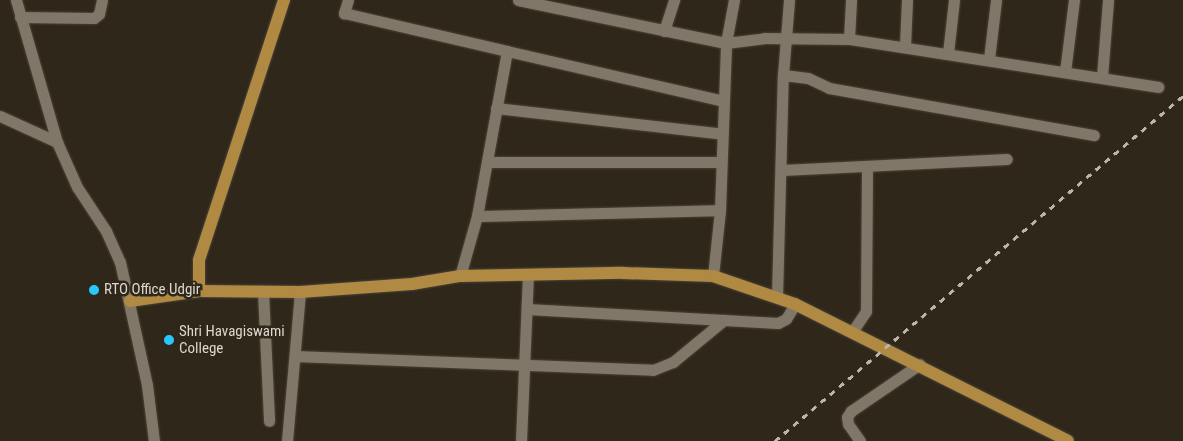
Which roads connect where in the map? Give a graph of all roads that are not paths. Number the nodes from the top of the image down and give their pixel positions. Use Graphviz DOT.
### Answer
graph roads {
  1 [pos="16,0"];
  2 [pos="102,0"];
  3 [pos="284,0"];
  4 [pos="348,0"];
  5 [pos="518,0"];
  6 [pos="674,0"];
  7 [pos="734,0"];
  8 [pos="789,0"];
  9 [pos="851,0"];
  10 [pos="907,0"];
  11 [pos="954,0"];
  12 [pos="996,0"];
  13 [pos="1074,0"];
  14 [pos="1108,0"];
  15 [pos="556,5"];
  16 [pos="20,17"];
  17 [pos="664,31"];
  18 [pos="786,39"];
  19 [pos="849,39"];
  20 [pos="726,43"];
  21 [pos="905,46"];
  22 [pos="507,51"];
  23 [pos="948,53"];
  24 [pos="989,60"];
  25 [pos="1066,72"];
  26 [pos="783,75"];
  27 [pos="1102,77"];
  28 [pos="1158,87"];
  29 [pos="724,101"];
  30 [pos="496,108"];
  31 [pos="0,116"];
  32 [pos="723,134"];
  33 [pos="1094,135"];
  34 [pos="56,142"];
  35 [pos="1007,159"];
  36 [pos="487,162"];
  37 [pos="722,162"];
  38 [pos="867,166"];
  39 [pos="782,170"];
  40 [pos="720,210"];
  41 [pos="477,216"];
  42 [pos="460,276"];
  43 [pos="528,276"];
  44 [pos="712,276"];
  45 [pos="199,291"];
  46 [pos="263,292"];
  47 [pos="300,292"];
  48 [pos="777,297"];
  49 [pos="130,301"];
  50 [pos="796,304"];
  51 [pos="526,310"];
  52 [pos="724,320"];
  53 [pos="852,332"];
  54 [pos="295,356"];
  55 [pos="524,362"];
  56 [pos="920,364"];
  57 [pos="269,421"];
  58 [pos="154,441"];
  59 [pos="287,441"];
  60 [pos="521,441"];
  61 [pos="860,441"];
  62 [pos="1068,441"];
  1 -- 16 [label="street"];
  2 -- 16 [label="street"];
  3 -- 45 [label="main road"];
  4 -- 22 [label="street"];
  5 -- 15 [label="street"];
  6 -- 17 [label="street"];
  7 -- 20 [label="street"];
  8 -- 18 [label="street"];
  9 -- 19 [label="street"];
  10 -- 21 [label="street"];
  11 -- 23 [label="street"];
  12 -- 24 [label="street"];
  13 -- 25 [label="street"];
  14 -- 27 [label="street"];
  15 -- 17 [label="street"];
  16 -- 34 [label="street"];
  17 -- 20 [label="street"];
  18 -- 19 [label="street"];
  18 -- 20 [label="street"];
  18 -- 26 [label="street"];
  19 -- 21 [label="street"];
  20 -- 29 [label="street"];
  21 -- 23 [label="street"];
  22 -- 29 [label="street"];
  22 -- 30 [label="street"];
  23 -- 24 [label="street"];
  24 -- 25 [label="street"];
  25 -- 27 [label="street"];
  26 -- 33 [label="street"];
  26 -- 39 [label="street"];
  27 -- 28 [label="street"];
  29 -- 32 [label="street"];
  30 -- 32 [label="street"];
  30 -- 36 [label="street"];
  31 -- 34 [label="street"];
  32 -- 37 [label="street"];
  34 -- 49 [label="street"];
  35 -- 38 [label="street"];
  36 -- 37 [label="street"];
  36 -- 41 [label="street"];
  37 -- 40 [label="street"];
  38 -- 39 [label="street"];
  38 -- 53 [label="street"];
  39 -- 48 [label="street"];
  40 -- 41 [label="street"];
  40 -- 44 [label="street"];
  41 -- 42 [label="street"];
  42 -- 43 [label="main road"];
  42 -- 47 [label="main road"];
  43 -- 44 [label="main road"];
  43 -- 51 [label="street"];
  44 -- 48 [label="main road"];
  45 -- 46 [label="main road"];
  45 -- 49 [label="main road"];
  46 -- 47 [label="main road"];
  46 -- 57 [label="street"];
  47 -- 54 [label="street"];
  48 -- 50 [label="main road"];
  49 -- 58 [label="street"];
  50 -- 52 [label="street"];
  50 -- 53 [label="main road"];
  51 -- 52 [label="street"];
  51 -- 55 [label="street"];
  52 -- 55 [label="street"];
  53 -- 56 [label="main road"];
  54 -- 55 [label="street"];
  54 -- 59 [label="street"];
  55 -- 60 [label="street"];
  56 -- 61 [label="street"];
  56 -- 62 [label="main road"];
}
